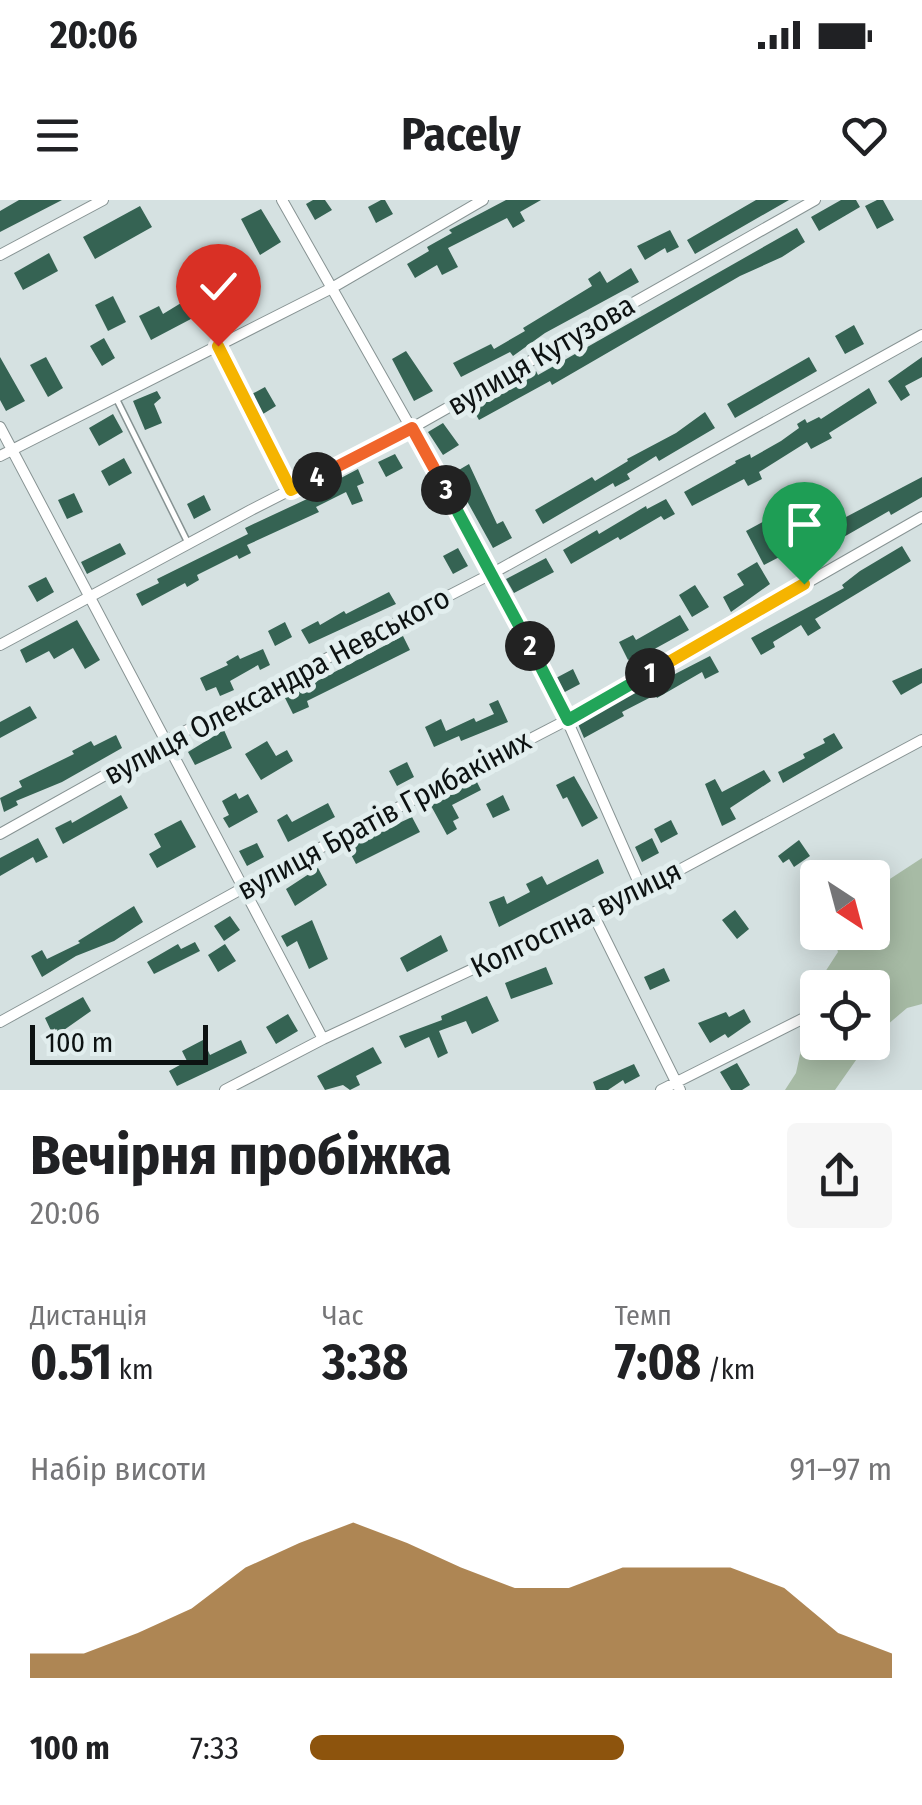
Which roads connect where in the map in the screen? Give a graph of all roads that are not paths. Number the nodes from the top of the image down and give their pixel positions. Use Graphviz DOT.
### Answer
graph roads {
  1 [pos="103,200"];
  2 [pos="282,200"];
  3 [pos="483,200"];
  4 [pos="815,200"];
  5 [pos="0,255"];
  6 [pos="330,290"];
  7 [pos="922,335"];
  8 [pos="218,346"];
  9 [pos="116,397"];
  10 [pos="0,427"];
  11 [pos="412,428"];
  12 [pos="12,449"];
  13 [pos="0,456"];
  14 [pos="291,490"];
  15 [pos="922,517"];
  16 [pos="188,544"];
  17 [pos="493,573"];
  18 [pos="88,597"];
  19 [pos="0,645"];
  20 [pos="568,720"];
  21 [pos="922,740"];
  22 [pos="166,741"];
  23 [pos="0,834"];
  24 [pos="245,887"];
  25 [pos="642,890"];
  26 [pos="593,914"];
  27 [pos="0,1022"];
  28 [pos="800,1022"];
  29 [pos="323,1039"];
  30 [pos="678,1086"];
  31 [pos="225,1090"];
  32 [pos="660,1090"];
  1 -- 5 [label="street"];
  2 -- 6 [label="street"];
  3 -- 6 [label="street"];
  4 -- 11 [label="street, вулиця Кутузова"];
  6 -- 8 [label="street"];
  6 -- 11 [label="street"];
  7 -- 17 [label="street, вулиця Олександра Невського"];
  8 -- 9 [label="street"];
  8 -- 14 [label="lane"];
  9 -- 12 [label="street"];
  9 -- 16 [label="lane"];
  10 -- 12 [label="street"];
  11 -- 14 [label="street, вулиця Кутузова"];
  11 -- 17 [label="street"];
  12 -- 13 [label="street"];
  12 -- 18 [label="street"];
  14 -- 16 [label="street, вулиця Кутузова"];
  15 -- 20 [label="street, вулиця Братів Грибакіних"];
  16 -- 18 [label="street, вулиця Кутузова"];
  17 -- 20 [label="street"];
  17 -- 22 [label="street, вулиця Олександра Невського"];
  18 -- 19 [label="street, вулиця Кутузова"];
  18 -- 22 [label="street"];
  20 -- 24 [label="street, вулиця Братів Грибакіних"];
  20 -- 25 [label="street"];
  21 -- 25 [label="street, Колгоспна вулиця"];
  22 -- 23 [label="street, вулиця Олександра Невського"];
  22 -- 24 [label="street"];
  24 -- 27 [label="street, вулиця Братів Грибакіних"];
  24 -- 29 [label="street"];
  25 -- 26 [label="street, Колгоспна вулиця"];
  26 -- 29 [label="street, Колгоспна вулиця"];
  26 -- 30 [label="street"];
  28 -- 30 [label="street"];
  29 -- 31 [label="street, Колгоспна вулиця"];
  30 -- 32 [label="street"];
}
